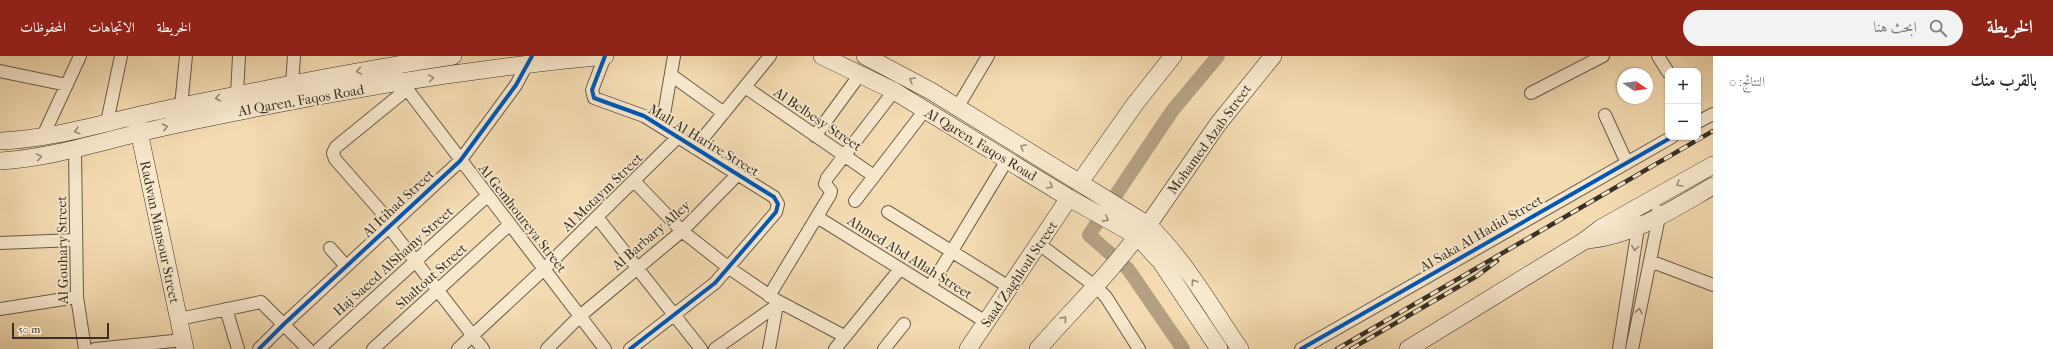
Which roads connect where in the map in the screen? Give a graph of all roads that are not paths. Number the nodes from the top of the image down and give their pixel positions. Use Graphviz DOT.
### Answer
graph roads {
  1 [pos="80,56"];
  2 [pos="120,56"];
  3 [pos="186,56"];
  4 [pos="239,56"];
  5 [pos="294,56"];
  6 [pos="453,56"];
  7 [pos="605,56"];
  8 [pos="674,56"];
  9 [pos="770,56"];
  10 [pos="822,56"];
  11 [pos="865,56"];
  12 [pos="988,56"];
  13 [pos="1173,56"];
  14 [pos="1273,56"];
  15 [pos="1603,56"];
  16 [pos="1658,56"];
  17 [pos="426,58"];
  18 [pos="530,60"];
  19 [pos="389,66"];
  20 [pos="1666,68"];
  21 [pos="0,71"];
  22 [pos="861,73"];
  23 [pos="671,75"];
  24 [pos="292,83"];
  25 [pos="66,86"];
  26 [pos="404,86"];
  27 [pos="745,87"];
  28 [pos="894,91"];
  29 [pos="1532,93"];
  30 [pos="237,94"];
  31 [pos="181,106"];
  32 [pos="957,108"];
  33 [pos="925,110"];
  34 [pos="724,113"];
  35 [pos="1713,114"];
  36 [pos="1605,115"];
  37 [pos="136,116"];
  38 [pos="1701,120"];
  39 [pos="107,122"];
  40 [pos="662,126"];
  41 [pos="139,133"];
  42 [pos="815,136"];
  43 [pos="678,137"];
  44 [pos="42,138"];
  45 [pos="1667,140"];
  46 [pos="0,141"];
  47 [pos="695,148"];
  48 [pos="75,150"];
  49 [pos="844,155"];
  50 [pos="1007,160"];
  51 [pos="460,161"];
  52 [pos="0,162"];
  53 [pos="1627,163"];
  54 [pos="1713,165"];
  55 [pos="738,174"];
  56 [pos="874,176"];
  57 [pos="634,181"];
  58 [pos="1080,182"];
  59 [pos="1713,186"];
  60 [pos="486,196"];
  61 [pos="1069,198"];
  62 [pos="1655,199"];
  63 [pos="855,201"];
  64 [pos="1633,209"];
  65 [pos="888,212"];
  66 [pos="597,217"];
  67 [pos="817,217"];
  68 [pos="1659,217"];
  69 [pos="509,225"];
  70 [pos="390,226"];
  71 [pos="1638,228"];
  72 [pos="682,231"];
  73 [pos="1135,231"];
  74 [pos="75,240"];
  75 [pos="1584,241"];
  76 [pos="0,242"];
  77 [pos="1039,244"];
  78 [pos="330,248"];
  79 [pos="952,251"];
  80 [pos="415,261"];
  81 [pos="1650,261"];
  82 [pos="346,266"];
  83 [pos="637,268"];
  84 [pos="729,268"];
  85 [pos="544,269"];
  86 [pos="900,269"];
  87 [pos="1100,282"];
  88 [pos="1713,285"];
  89 [pos="930,287"];
  90 [pos="1009,287"];
  91 [pos="437,290"];
  92 [pos="77,297"];
  93 [pos="775,301"];
  94 [pos="226,308"];
  95 [pos="1212,308"];
  96 [pos="0,309"];
  97 [pos="674,314"];
  98 [pos="580,316"];
  99 [pos="1198,317"];
  100 [pos="179,319"];
  101 [pos="986,322"];
  102 [pos="284,324"];
  103 [pos="904,324"];
  104 [pos="473,335"];
  105 [pos="844,336"];
  106 [pos="184,345"];
  107 [pos="86,349"];
  108 [pos="95,349"];
  109 [pos="238,349"];
  110 [pos="259,349"];
  111 [pos="308,349"];
  112 [pos="319,349"];
  113 [pos="373,349"];
  114 [pos="458,349"];
  115 [pos="483,349"];
  116 [pos="547,349"];
  117 [pos="605,349"];
  118 [pos="630,349"];
  119 [pos="701,349"];
  120 [pos="715,349"];
  121 [pos="769,349"];
  122 [pos="835,349"];
  123 [pos="884,349"];
  124 [pos="968,349"];
  125 [pos="1038,349"];
  126 [pos="1139,349"];
  127 [pos="1219,349"];
  128 [pos="1240,349"];
  129 [pos="1301,349"];
  130 [pos="1408,349"];
  131 [pos="1619,349"];
  132 [pos="1632,349"];
  1 -- 25 [label="street"];
  2 -- 39 [label="street"];
  3 -- 31 [label="street"];
  4 -- 30 [label="street"];
  5 -- 24 [label="street"];
  6 -- 17 [label="main road, Al Qaren, Faqos Road"];
  7 -- 18 [label="main road, Al Qaren, Faqos Road"];
  7 -- 40 [label="street, Mall Al Harire Street"];
  8 -- 23 [label="street"];
  9 -- 27 [label="street"];
  10 -- 22 [label="main road, Al Qaren, Faqos Road"];
  32 -- 11 [label="main road, Al Qaren, Faqos Road, one-way"];
  12 -- 32 [label="street"];
  13 -- 58 [label="main road"];
  14 -- 73 [label="main road, Mohamed Azab Street"];
  15 -- 29 [label="street"];
  16 -- 20 [label="street"];
  17 -- 19 [label="main road, Al Qaren, Faqos Road"];
  26 -- 18 [label="main road, Al Qaren, Faqos Road, one-way"];
  18 -- 51 [label="street, Al Itihad Street"];
  19 -- 24 [label="main road, Al Qaren, Faqos Road, one-way"];
  19 -- 26 [label="street, Al Gemhoureya Street"];
  21 -- 25 [label="street"];
  22 -- 28 [label="main road, Al Qaren, Faqos Road"];
  22 -- 42 [label="street"];
  23 -- 34 [label="street"];
  23 -- 40 [label="street"];
  24 -- 30 [label="main road, Al Qaren, Faqos Road"];
  25 -- 44 [label="street"];
  41 -- 26 [label="main road, Al Qaren, Faqos Road, one-way"];
  26 -- 51 [label="street, Al Gemhoureya Street"];
  26 -- 70 [label="street"];
  27 -- 34 [label="street"];
  27 -- 42 [label="street, Al Belbesy Street"];
  28 -- 33 [label="main road, Al Qaren, Faqos Road"];
  28 -- 49 [label="street"];
  30 -- 31 [label="main road, Al Qaren, Faqos Road, one-way"];
  31 -- 37 [label="main road, Al Qaren, Faqos Road"];
  58 -- 32 [label="main road, Al Qaren, Faqos Road, one-way"];
  33 -- 50 [label="main road, Al Qaren, Faqos Road"];
  33 -- 56 [label="street"];
  34 -- 47 [label="street"];
  35 -- 38 [label="street"];
  36 -- 53 [label="street"];
  37 -- 39 [label="main road, Al Qaren, Faqos Road"];
  37 -- 41 [label="main road, Radwan Mansour Street"];
  39 -- 44 [label="main road, Al Qaren, Faqos Road, one-way"];
  40 -- 43 [label="street, Mall Al Harire Street"];
  41 -- 48 [label="main road, Al Qaren, Faqos Road"];
  41 -- 100 [label="main road, Radwan Mansour Street"];
  42 -- 49 [label="street, Al Belbesy Street"];
  43 -- 47 [label="street, Mall Al Harire Street"];
  43 -- 57 [label="street, Al Motaym Street"];
  44 -- 46 [label="main road, Al Qaren, Faqos Road"];
  45 -- 53 [label="street, Al Saka Al Hadid Street"];
  47 -- 55 [label="street, Mall Al Harire Street"];
  52 -- 48 [label="main road, Al Qaren, Faqos Road, one-way"];
  48 -- 74 [label="street, Al Gouhary Street"];
  49 -- 56 [label="street, Al Belbesy Street"];
  49 -- 67 [label="street"];
  50 -- 61 [label="main road, Al Qaren, Faqos Road, one-way"];
  50 -- 79 [label="street"];
  51 -- 60 [label="street, Al Gemhoureya Street"];
  51 -- 70 [label="street, Al Itihad Street"];
  53 -- 129 [label="street, Al Saka Al Hadid Street"];
  54 -- 62 [label="main road, one-way"];
  55 -- 72 [label="street, Al Barbary Alley"];
  55 -- 84 [label="street, Mall Al Harire Street"];
  56 -- 63 [label="street"];
  57 -- 66 [label="street, Al Motaym Street"];
  57 -- 72 [label="street"];
  58 -- 73 [label="main road, Al Qaren, Faqos Road"];
  59 -- 68 [label="main road"];
  60 -- 69 [label="street, Al Gemhoureya Street"];
  60 -- 80 [label="street, Haj Saeed AlShamy Street"];
  61 -- 73 [label="main road, Al Qaren, Faqos Road, one-way"];
  61 -- 77 [label="main road, Saad Zaghloul Street"];
  62 -- 64 [label="main road"];
  62 -- 68 [label="street"];
  64 -- 71 [label="street"];
  64 -- 75 [label="main road"];
  65 -- 79 [label="street"];
  66 -- 83 [label="street"];
  66 -- 85 [label="street, Al Motaym Street"];
  67 -- 86 [label="street, Ahmed Abd Allah Street"];
  67 -- 93 [label="street"];
  68 -- 71 [label="main road"];
  68 -- 81 [label="street"];
  69 -- 85 [label="street, Al Gemhoureya Street"];
  69 -- 91 [label="street, Shaltout Street"];
  70 -- 80 [label="street"];
  70 -- 82 [label="street, Al Itihad Street"];
  71 -- 75 [label="main road"];
  71 -- 131 [label="street, one-way"];
  72 -- 83 [label="street, Al Barbary Alley"];
  72 -- 84 [label="street"];
  73 -- 87 [label="main road, Mohamed Azab Street"];
  95 -- 73 [label="main road, one-way"];
  73 -- 99 [label="main road"];
  74 -- 76 [label="street"];
  74 -- 92 [label="street, Al Gouhary Street"];
  75 -- 130 [label="main road"];
  77 -- 87 [label="street"];
  77 -- 90 [label="main road, Saad Zaghloul Street"];
  78 -- 82 [label="street"];
  79 -- 89 [label="street"];
  79 -- 90 [label="street"];
  80 -- 91 [label="street"];
  80 -- 112 [label="street, Haj Saeed AlShamy Street"];
  81 -- 88 [label="street"];
  132 -- 81 [label="street, one-way"];
  82 -- 102 [label="street, Al Itihad Street"];
  83 -- 97 [label="street"];
  83 -- 98 [label="street, Al Barbary Alley"];
  84 -- 93 [label="street"];
  84 -- 97 [label="street"];
  85 -- 98 [label="street, Al Gemhoureya Street"];
  85 -- 104 [label="street, Al Motaym Street"];
  86 -- 89 [label="street, Ahmed Abd Allah Street"];
  86 -- 105 [label="street"];
  125 -- 87 [label="main road, one-way"];
  87 -- 126 [label="street"];
  89 -- 101 [label="street, Ahmed Abd Allah Street"];
  90 -- 101 [label="main road, Saad Zaghloul Street"];
  91 -- 104 [label="street"];
  91 -- 113 [label="street, Shaltout Street"];
  92 -- 96 [label="street"];
  92 -- 107 [label="street, Al Gouhary Street"];
  93 -- 105 [label="street"];
  93 -- 120 [label="street"];
  93 -- 121 [label="street"];
  94 -- 100 [label="street"];
  94 -- 102 [label="street"];
  94 -- 109 [label="street"];
  95 -- 99 [label="main road"];
  95 -- 128 [label="main road"];
  97 -- 118 [label="street"];
  97 -- 119 [label="street"];
  98 -- 116 [label="street, Al Barbary Alley"];
  98 -- 117 [label="street, Al Gemhoureya Street"];
  99 -- 127 [label="main road"];
  100 -- 106 [label="main road, Radwan Mansour Street"];
  101 -- 124 [label="main road, Saad Zaghloul Street"];
  102 -- 110 [label="street, Al Itihad Street"];
  102 -- 111 [label="street"];
  103 -- 123 [label="street"];
  104 -- 114 [label="street, Al Motaym Street"];
  104 -- 115 [label="street"];
  105 -- 122 [label="street"];
  106 -- 108 [label="street"];
}
